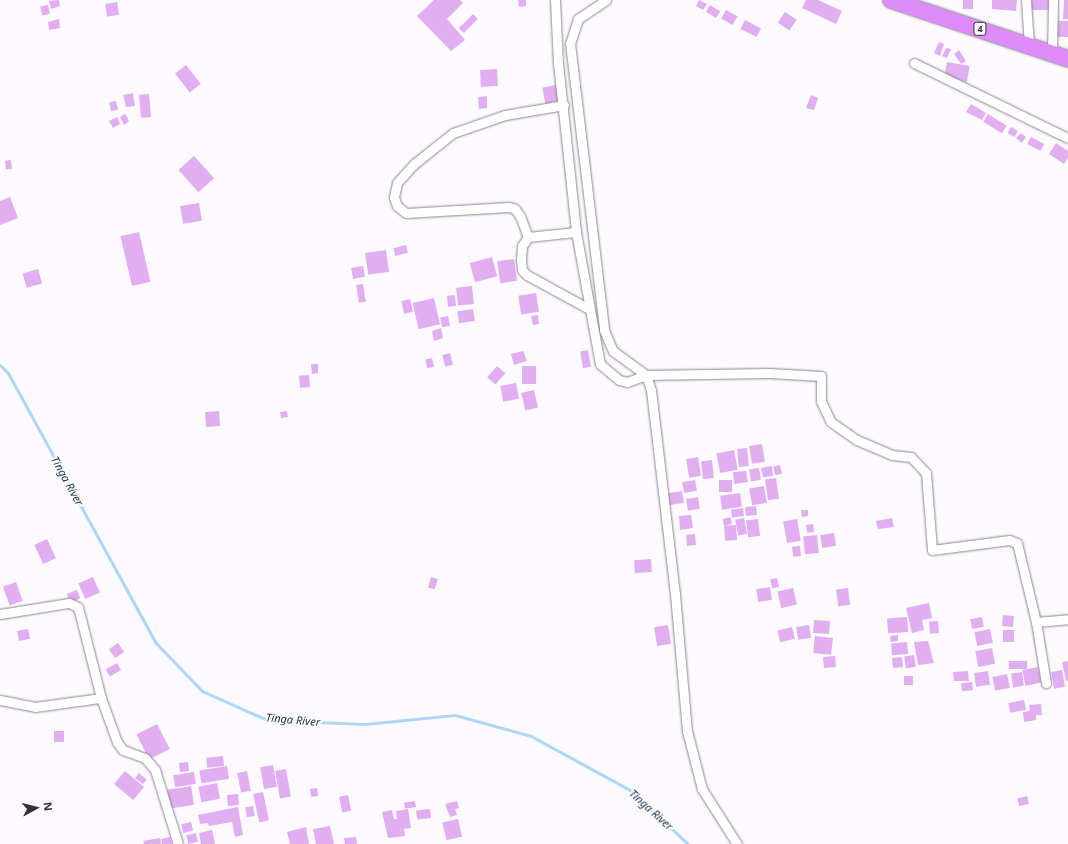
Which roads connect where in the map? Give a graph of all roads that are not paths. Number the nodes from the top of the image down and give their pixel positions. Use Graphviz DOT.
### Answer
graph roads {
  1 [pos="555,0"];
  2 [pos="606,0"];
  3 [pos="1026,0"];
  4 [pos="1052,0"];
  5 [pos="899,2"];
  6 [pos="1029,45"];
  7 [pos="1052,53"];
  8 [pos="1068,59"];
  9 [pos="914,63"];
  10 [pos="564,105"];
  11 [pos="1068,138"];
  12 [pos="576,232"];
  13 [pos="528,237"];
  14 [pos="589,309"];
  15 [pos="646,375"];
  16 [pos="0,614"];
  17 [pos="1068,619"];
  18 [pos="1036,622"];
  19 [pos="1046,683"];
  20 [pos="101,698"];
  21 [pos="0,700"];
  22 [pos="178,844"];
  23 [pos="737,844"];
  1 -- 10 [label="street"];
  2 -- 15 [label="street"];
  3 -- 6 [label="street"];
  4 -- 7 [label="street"];
  5 -- 6 [label="highway, 4"];
  6 -- 7 [label="highway, 4"];
  7 -- 8 [label="highway, 4"];
  9 -- 11 [label="street"];
  10 -- 12 [label="street"];
  10 -- 13 [label="street"];
  12 -- 13 [label="street"];
  12 -- 14 [label="street"];
  13 -- 14 [label="street"];
  14 -- 15 [label="street"];
  15 -- 18 [label="street"];
  15 -- 23 [label="street"];
  16 -- 20 [label="street"];
  17 -- 18 [label="street"];
  18 -- 19 [label="street"];
  20 -- 21 [label="street"];
  20 -- 22 [label="street"];
}
